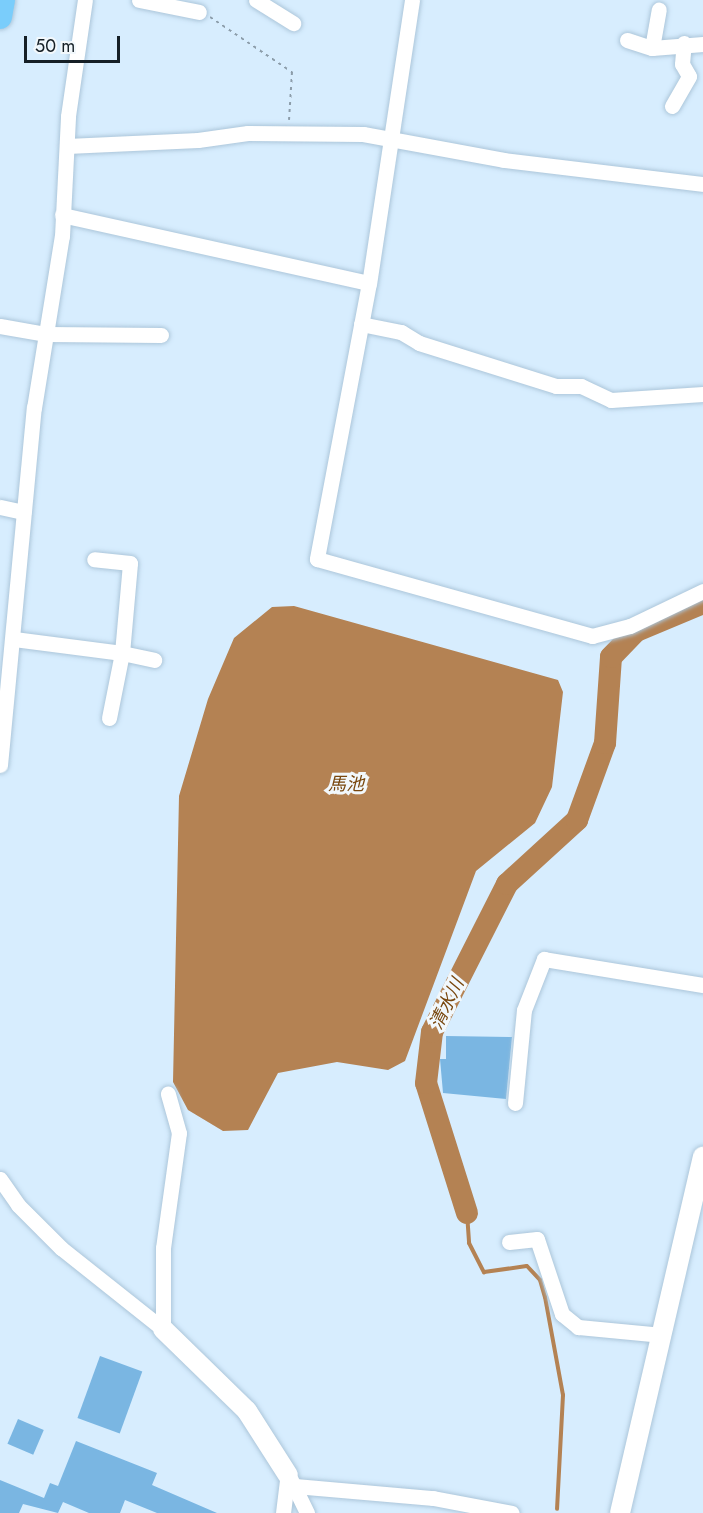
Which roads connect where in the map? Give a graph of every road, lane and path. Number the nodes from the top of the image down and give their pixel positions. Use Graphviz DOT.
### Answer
graph roads {
  1 [pos="3,0"];
  2 [pos="85,0"];
  3 [pos="139,0"];
  4 [pos="412,0"];
  5 [pos="265,2"];
  6 [pos="659,10"];
  7 [pos="199,12"];
  8 [pos="0,17"];
  9 [pos="293,23"];
  10 [pos="627,40"];
  11 [pos="684,43"];
  12 [pos="703,44"];
  13 [pos="652,48"];
  14 [pos="672,106"];
  15 [pos="287,133"];
  16 [pos="393,139"];
  17 [pos="67,146"];
  18 [pos="703,184"];
  19 [pos="62,215"];
  20 [pos="369,283"];
  21 [pos="361,324"];
  22 [pos="0,326"];
  23 [pos="46,334"];
  24 [pos="161,335"];
  25 [pos="703,393"];
  26 [pos="0,507"];
  27 [pos="23,512"];
  28 [pos="94,559"];
  29 [pos="703,591"];
  30 [pos="14,639"];
  31 [pos="122,653"];
  32 [pos="154,660"];
  33 [pos="109,718"];
  34 [pos="0,765"];
  35 [pos="703,985"];
  36 [pos="168,1094"];
  37 [pos="515,1103"];
  38 [pos="703,1157"];
  39 [pos="0,1179"];
  40 [pos="509,1242"];
  41 [pos="163,1329"];
  42 [pos="663,1335"];
  43 [pos="291,1481"];
  44 [pos="283,1513"];
  45 [pos="307,1513"];
  46 [pos="512,1513"];
  47 [pos="620,1513"];
  1 -- 8 [label="main road"];
  2 -- 17 [label="street"];
  3 -- 7 [label="street"];
  4 -- 16 [label="street"];
  5 -- 9 [label="street"];
  6 -- 13 [label="street"];
  7 -- 15 [label="path"];
  10 -- 13 [label="street"];
  11 -- 12 [label="street"];
  11 -- 13 [label="street"];
  11 -- 14 [label="street"];
  15 -- 16 [label="street"];
  15 -- 17 [label="street"];
  16 -- 18 [label="street"];
  16 -- 20 [label="street"];
  17 -- 19 [label="street"];
  19 -- 20 [label="street"];
  19 -- 23 [label="street"];
  20 -- 21 [label="street"];
  21 -- 25 [label="street"];
  21 -- 29 [label="street"];
  22 -- 23 [label="street"];
  23 -- 24 [label="street"];
  23 -- 27 [label="street"];
  26 -- 27 [label="street"];
  27 -- 30 [label="street"];
  28 -- 31 [label="street"];
  30 -- 31 [label="street"];
  30 -- 34 [label="street"];
  31 -- 32 [label="street"];
  31 -- 33 [label="street"];
  35 -- 37 [label="street"];
  36 -- 41 [label="street"];
  38 -- 42 [label="street"];
  39 -- 41 [label="street"];
  40 -- 42 [label="street"];
  41 -- 43 [label="street"];
  42 -- 47 [label="street"];
  43 -- 44 [label="street"];
  43 -- 45 [label="street"];
  43 -- 46 [label="street"];
}
